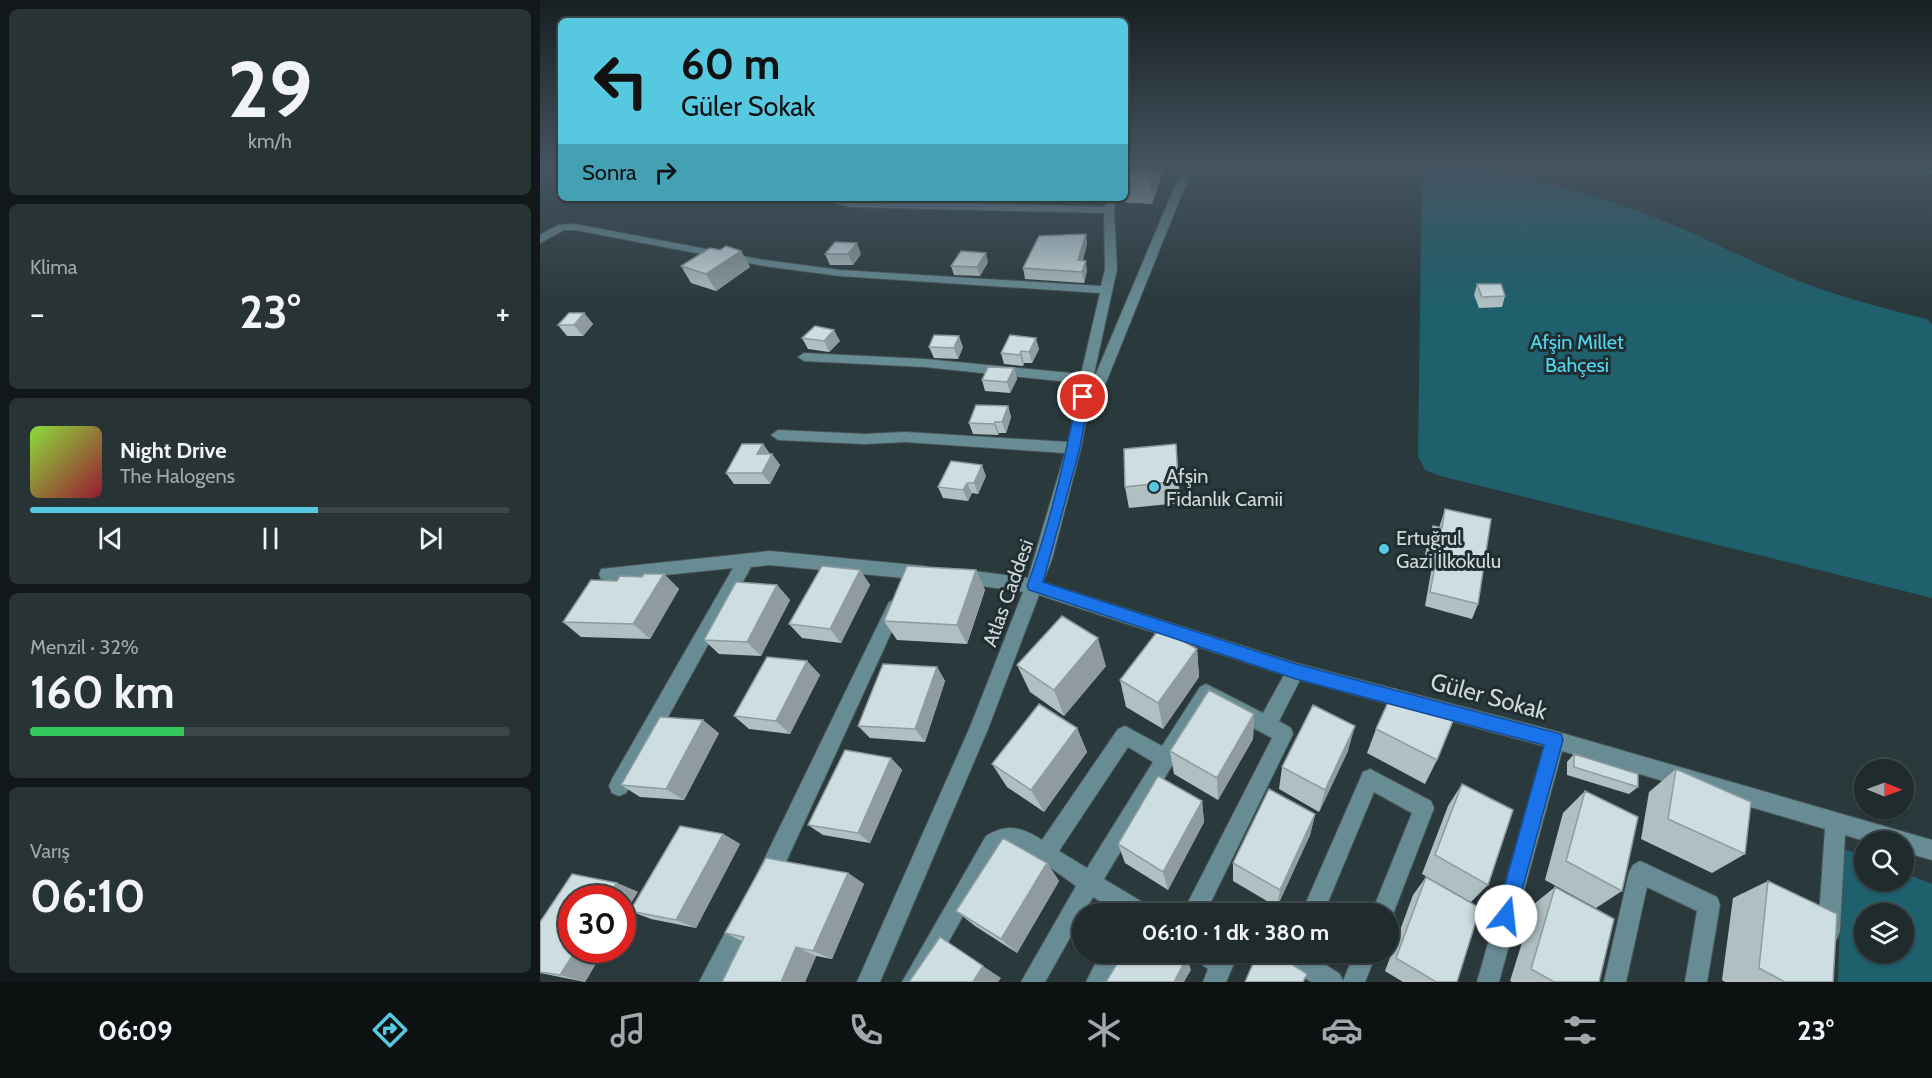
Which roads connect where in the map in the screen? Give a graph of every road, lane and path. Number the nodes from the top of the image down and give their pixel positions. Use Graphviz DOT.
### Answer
graph roads {
  1 [pos="1111,215"];
  2 [pos="1168,215"];
  3 [pos="540,240"];
  4 [pos="1106,290"];
  5 [pos="804,357"];
  6 [pos="1086,379"];
  7 [pos="1080,414"];
  8 [pos="778,435"];
  9 [pos="1074,448"];
  10 [pos="746,560"];
  11 [pos="912,572"];
  12 [pos="607,574"];
  13 [pos="1034,586"];
  14 [pos="1296,671"];
  15 [pos="1267,725"];
  16 [pos="1555,740"];
  17 [pos="1166,759"];
  18 [pos="620,786"];
  19 [pos="1836,822"];
  20 [pos="1932,850"];
  21 [pos="1045,854"];
  22 [pos="1090,882"];
  23 [pos="1123,903"];
  24 [pos="1199,903"];
  25 [pos="1316,903"];
  26 [pos="1386,903"];
  27 [pos="1827,948"];
  28 [pos="1108,963"];
  29 [pos="1304,963"];
  30 [pos="1362,963"];
  31 [pos="710,982"];
  32 [pos="868,982"];
  33 [pos="913,982"];
  34 [pos="1032,982"];
  35 [pos="1097,982"];
  36 [pos="1332,982"];
  37 [pos="1354,982"];
  38 [pos="1488,982"];
  39 [pos="1616,982"];
  40 [pos="1696,982"];
  1 -- 4 [label="street, Atlas Caddesi"];
  2 -- 7 [label="street"];
  3 -- 4 [label="street"];
  4 -- 6 [label="street, Atlas Caddesi"];
  5 -- 6 [label="street"];
  6 -- 7 [label="street, Atlas Caddesi"];
  7 -- 9 [label="street, Atlas Caddesi"];
  8 -- 9 [label="street"];
  9 -- 13 [label="street, Atlas Caddesi"];
  10 -- 11 [label="street, Güler Sokak"];
  10 -- 12 [label="street, Güler Sokak"];
  10 -- 18 [label="street"];
  11 -- 13 [label="street, Güler Sokak"];
  11 -- 31 [label="street"];
  13 -- 14 [label="street, Güler Sokak"];
  13 -- 32 [label="street, Atlas Caddesi"];
  14 -- 15 [label="street"];
  14 -- 16 [label="street, Güler Sokak"];
  15 -- 17 [label="street"];
  15 -- 24 [label="street"];
  16 -- 19 [label="street, Güler Sokak"];
  16 -- 38 [label="street"];
  17 -- 21 [label="street"];
  17 -- 22 [label="street"];
  19 -- 20 [label="street, Güler Sokak"];
  19 -- 27 [label="street"];
  21 -- 22 [label="street"];
  21 -- 33 [label="street"];
  22 -- 23 [label="street"];
  22 -- 34 [label="street"];
  25 -- 26 [label="street"];
  28 -- 35 [label="street"];
  29 -- 36 [label="street"];
  30 -- 37 [label="street"];
  39 -- 40 [label="street"];
}
